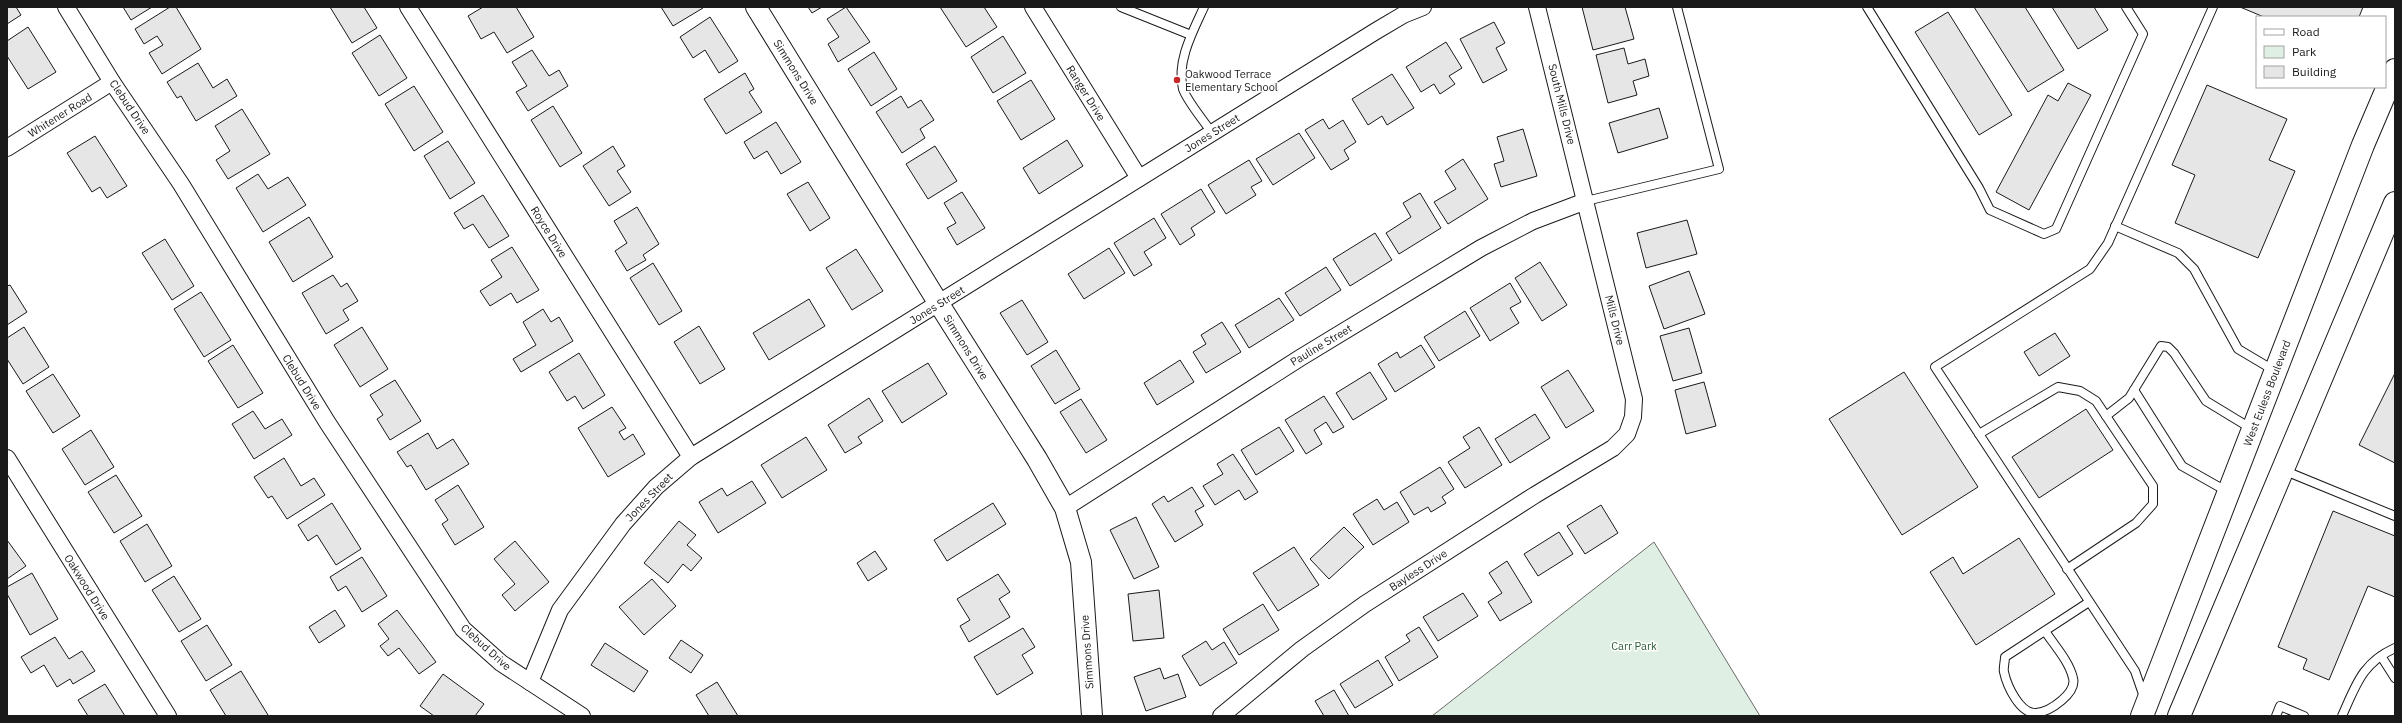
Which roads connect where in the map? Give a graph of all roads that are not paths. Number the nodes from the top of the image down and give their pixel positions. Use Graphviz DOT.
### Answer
graph roads {
  1 [pos="66,7"];
  2 [pos="408,7"];
  3 [pos="756,7"];
  4 [pos="1033,7"];
  5 [pos="1121,7"];
  6 [pos="1204,7"];
  7 [pos="1423,7"];
  8 [pos="1537,7"];
  9 [pos="1677,7"];
  10 [pos="1867,7"];
  11 [pos="2126,7"];
  12 [pos="2213,7"];
  13 [pos="1191,35"];
  14 [pos="2395,70"];
  15 [pos="112,82"];
  16 [pos="1212,133"];
  17 [pos="7,148"];
  18 [pos="1139,178"];
  19 [pos="1586,201"];
  20 [pos="2395,203"];
  21 [pos="2115,226"];
  22 [pos="939,304"];
  23 [pos="2276,371"];
  24 [pos="2134,390"];
  25 [pos="2106,416"];
  26 [pos="2253,429"];
  27 [pos="1979,434"];
  28 [pos="1624,438"];
  29 [pos="691,457"];
  30 [pos="7,458"];
  31 [pos="2283,469"];
  32 [pos="2228,492"];
  33 [pos="1065,508"];
  34 [pos="2395,516"];
  35 [pos="2067,569"];
  36 [pos="2089,602"];
  37 [pos="2044,631"];
  38 [pos="2395,648"];
  39 [pos="2381,656"];
  40 [pos="2395,678"];
  41 [pos="530,682"];
  42 [pos="2148,713"];
  43 [pos="168,716"];
  44 [pos="582,716"];
  45 [pos="1092,716"];
  46 [pos="1221,716"];
  47 [pos="2179,716"];
  48 [pos="2276,716"];
  49 [pos="2304,716"];
  50 [pos="2342,716"];
  1 -- 15 [label="street, Clebud Drive"];
  2 -- 29 [label="street, Royce Drive"];
  3 -- 22 [label="street, Simmons Drive"];
  4 -- 18 [label="street, Ranger Drive"];
  5 -- 13 [label="lane"];
  6 -- 13 [label="lane"];
  7 -- 16 [label="street, Jones Street"];
  8 -- 19 [label="street, South Mills Drive"];
  9 -- 19 [label="lane"];
  10 -- 11 [label="lane"];
  12 -- 21 [label="lane"];
  13 -- 16 [label="lane"];
  14 -- 23 [label="main road, West Euless Boulevard"];
  15 -- 17 [label="street, Whitener Road"];
  15 -- 41 [label="street, Clebud Drive"];
  16 -- 18 [label="street, Jones Street"];
  18 -- 22 [label="street, Jones Street"];
  19 -- 28 [label="street, Mills Drive"];
  19 -- 33 [label="street, Pauline Street"];
  20 -- 31 [label="main road"];
  21 -- 23 [label="lane"];
  21 -- 27 [label="lane"];
  22 -- 29 [label="street, Jones Street"];
  22 -- 33 [label="street, Simmons Drive"];
  23 -- 26 [label="main road, West Euless Boulevard"];
  24 -- 25 [label="lane"];
  24 -- 26 [label="lane"];
  24 -- 32 [label="lane"];
  25 -- 27 [label="lane"];
  25 -- 35 [label="lane"];
  26 -- 32 [label="main road, West Euless Boulevard"];
  27 -- 35 [label="lane"];
  28 -- 46 [label="street, Bayless Drive"];
  29 -- 41 [label="street, Jones Street"];
  30 -- 43 [label="street, Oakwood Drive"];
  31 -- 34 [label="lane"];
  31 -- 47 [label="main road"];
  32 -- 42 [label="main road, West Euless Boulevard"];
  33 -- 45 [label="street, Simmons Drive"];
  35 -- 36 [label="lane"];
  36 -- 37 [label="lane"];
  36 -- 42 [label="lane"];
  37 -- 37 [label="lane"];
  38 -- 39 [label="lane"];
  39 -- 40 [label="lane"];
  39 -- 50 [label="lane"];
  41 -- 44 [label="street, Clebud Drive"];
  48 -- 49 [label="lane"];
}
